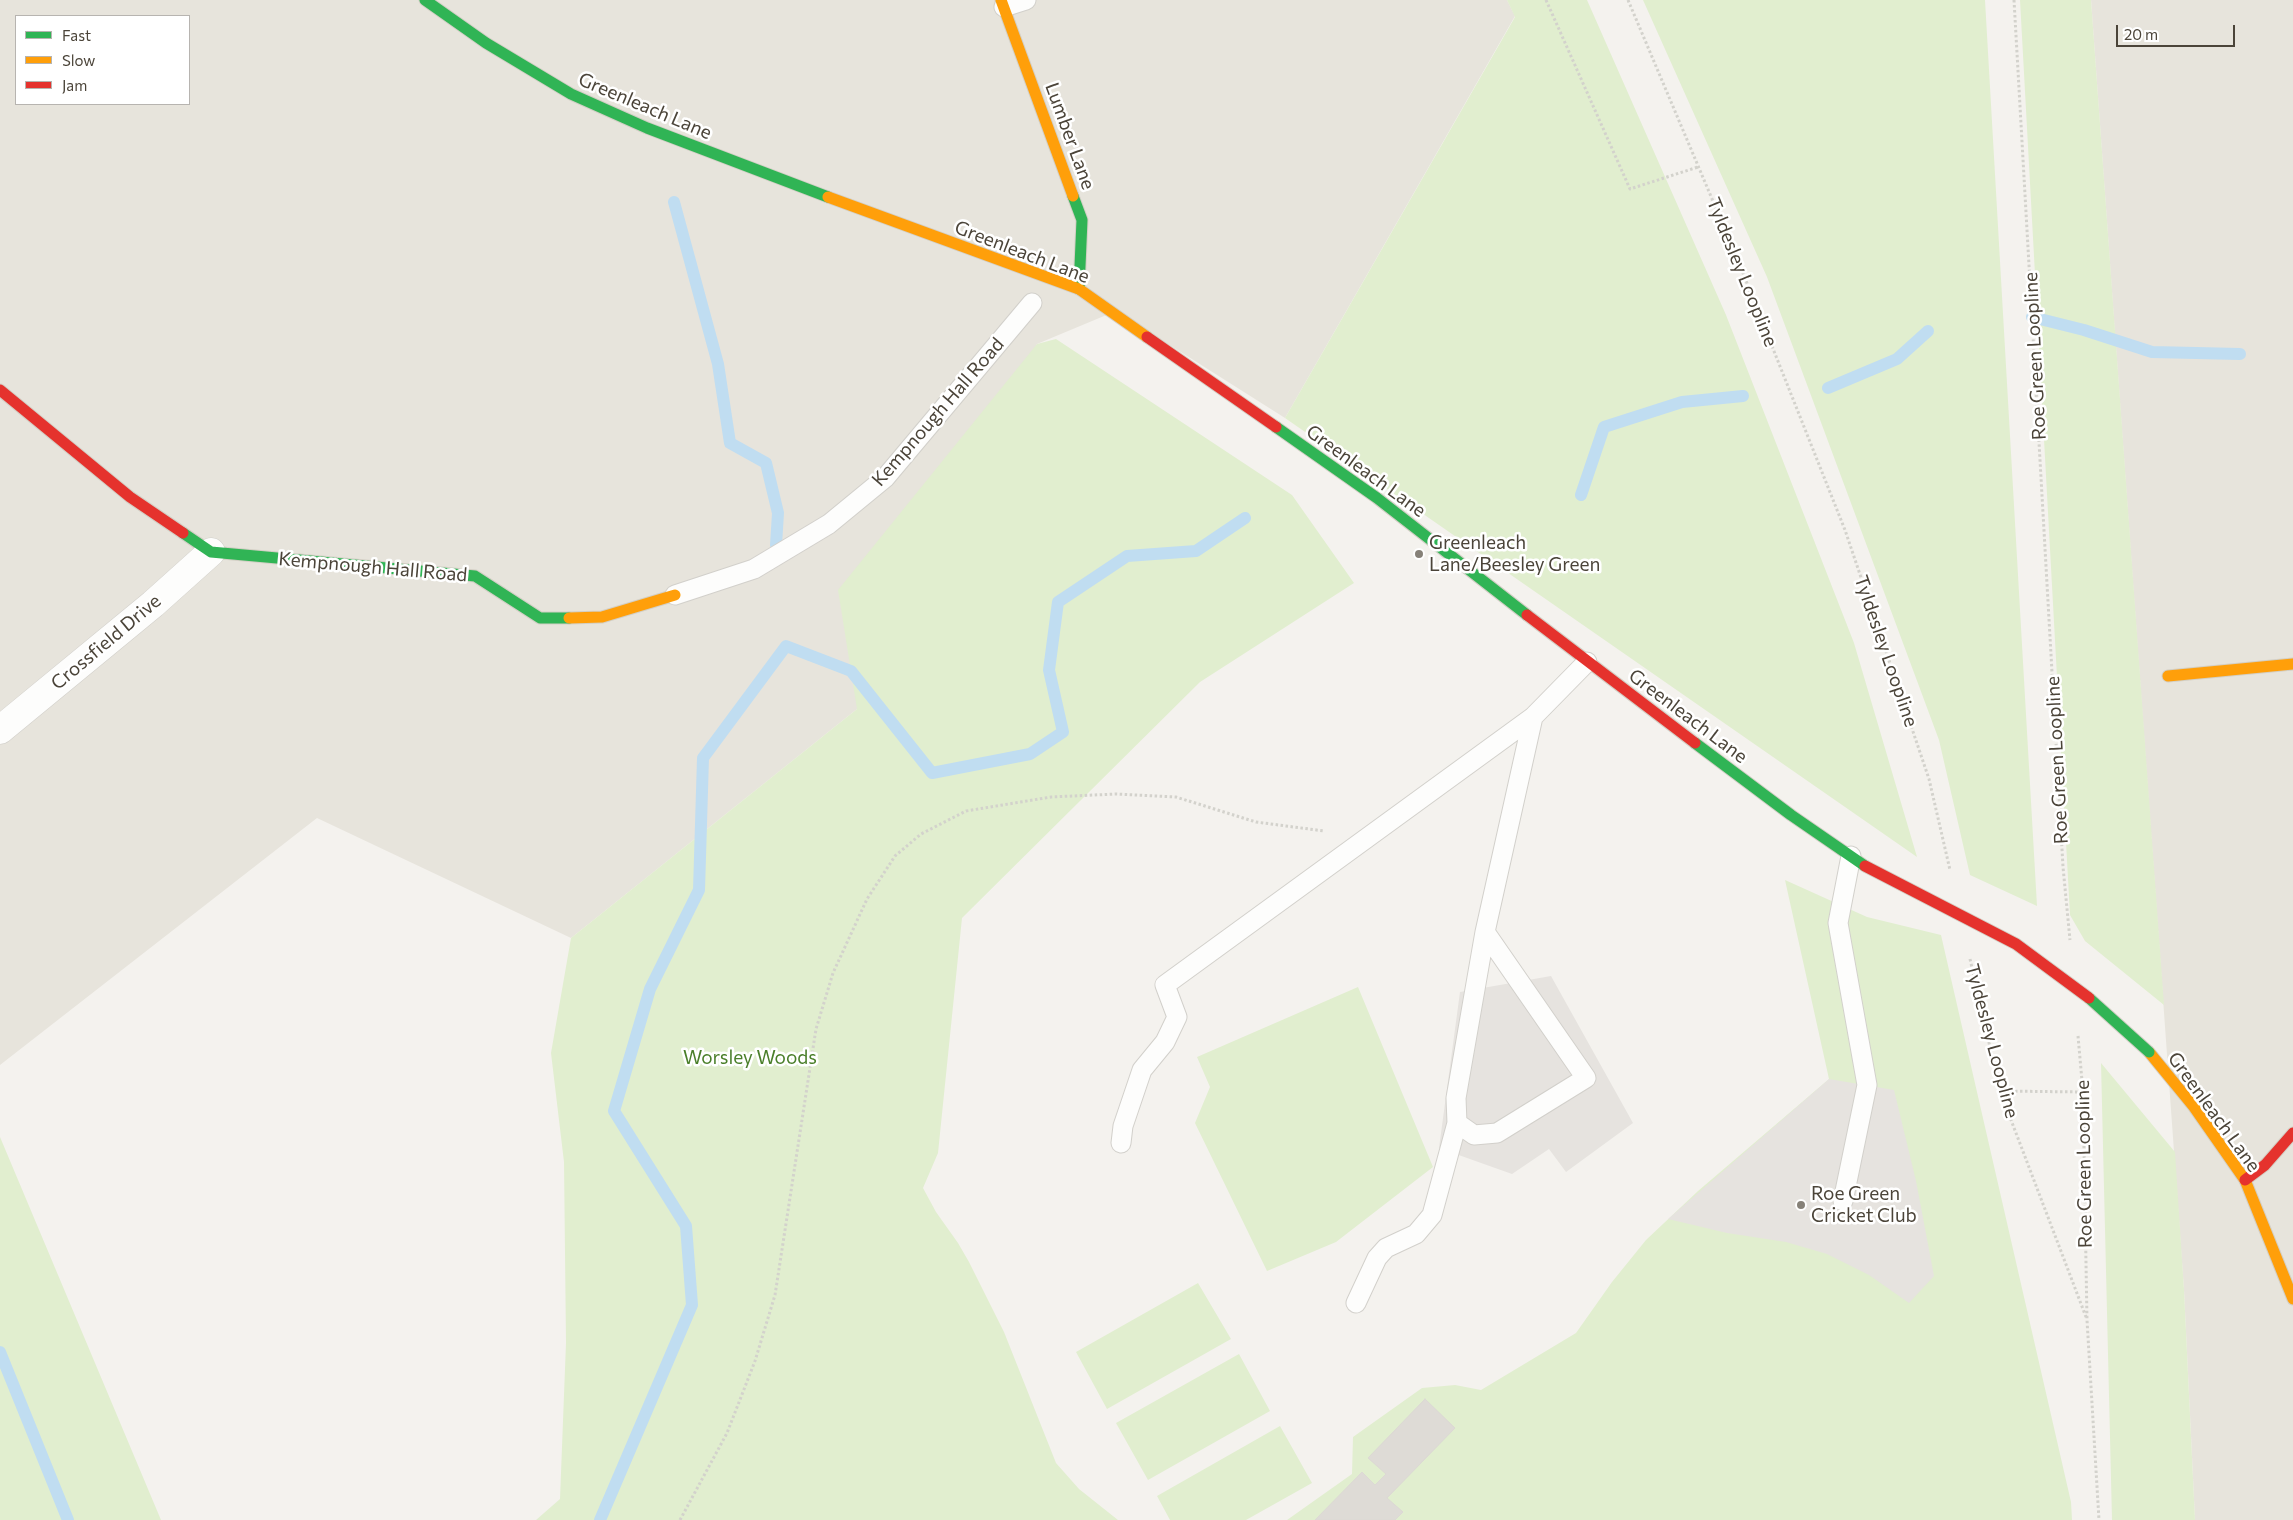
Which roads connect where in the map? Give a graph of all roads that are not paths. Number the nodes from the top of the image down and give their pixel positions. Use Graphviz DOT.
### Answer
graph roads {
  1 [pos="425,0"];
  2 [pos="1026,0"];
  3 [pos="1003,4"];
  4 [pos="1079,289"];
  5 [pos="1032,303"];
  6 [pos="0,390"];
  7 [pos="210,552"];
  8 [pos="675,595"];
  9 [pos="1587,662"];
  10 [pos="2293,664"];
  11 [pos="2168,676"];
  12 [pos="1533,717"];
  13 [pos="0,730"];
  14 [pos="1858,861"];
  15 [pos="1485,932"];
  16 [pos="1457,1123"];
  17 [pos="2293,1133"];
  18 [pos="1121,1143"];
  19 [pos="2245,1180"];
  20 [pos="1843,1200"];
  21 [pos="2293,1299"];
  22 [pos="1356,1303"];
  1 -- 4 [label="street, Greenleach Lane"];
  2 -- 3 [label="lane"];
  3 -- 4 [label="street, Lumber Lane"];
  4 -- 9 [label="street, Greenleach Lane"];
  5 -- 8 [label="lane, Kempnough Hall Road"];
  6 -- 7 [label="street, Kempnough Hall Road"];
  7 -- 8 [label="street, Kempnough Hall Road"];
  7 -- 13 [label="street, Crossfield Drive"];
  9 -- 12 [label="lane"];
  9 -- 14 [label="street, Greenleach Lane"];
  10 -- 11 [label="street"];
  12 -- 15 [label="lane"];
  12 -- 18 [label="lane"];
  14 -- 19 [label="street, Greenleach Lane, bridge"];
  14 -- 20 [label="lane"];
  15 -- 16 [label="lane"];
  15 -- 16 [label="lane"];
  16 -- 22 [label="lane"];
  17 -- 19 [label="street"];
  19 -- 21 [label="street, Greenleach Lane"];
}
